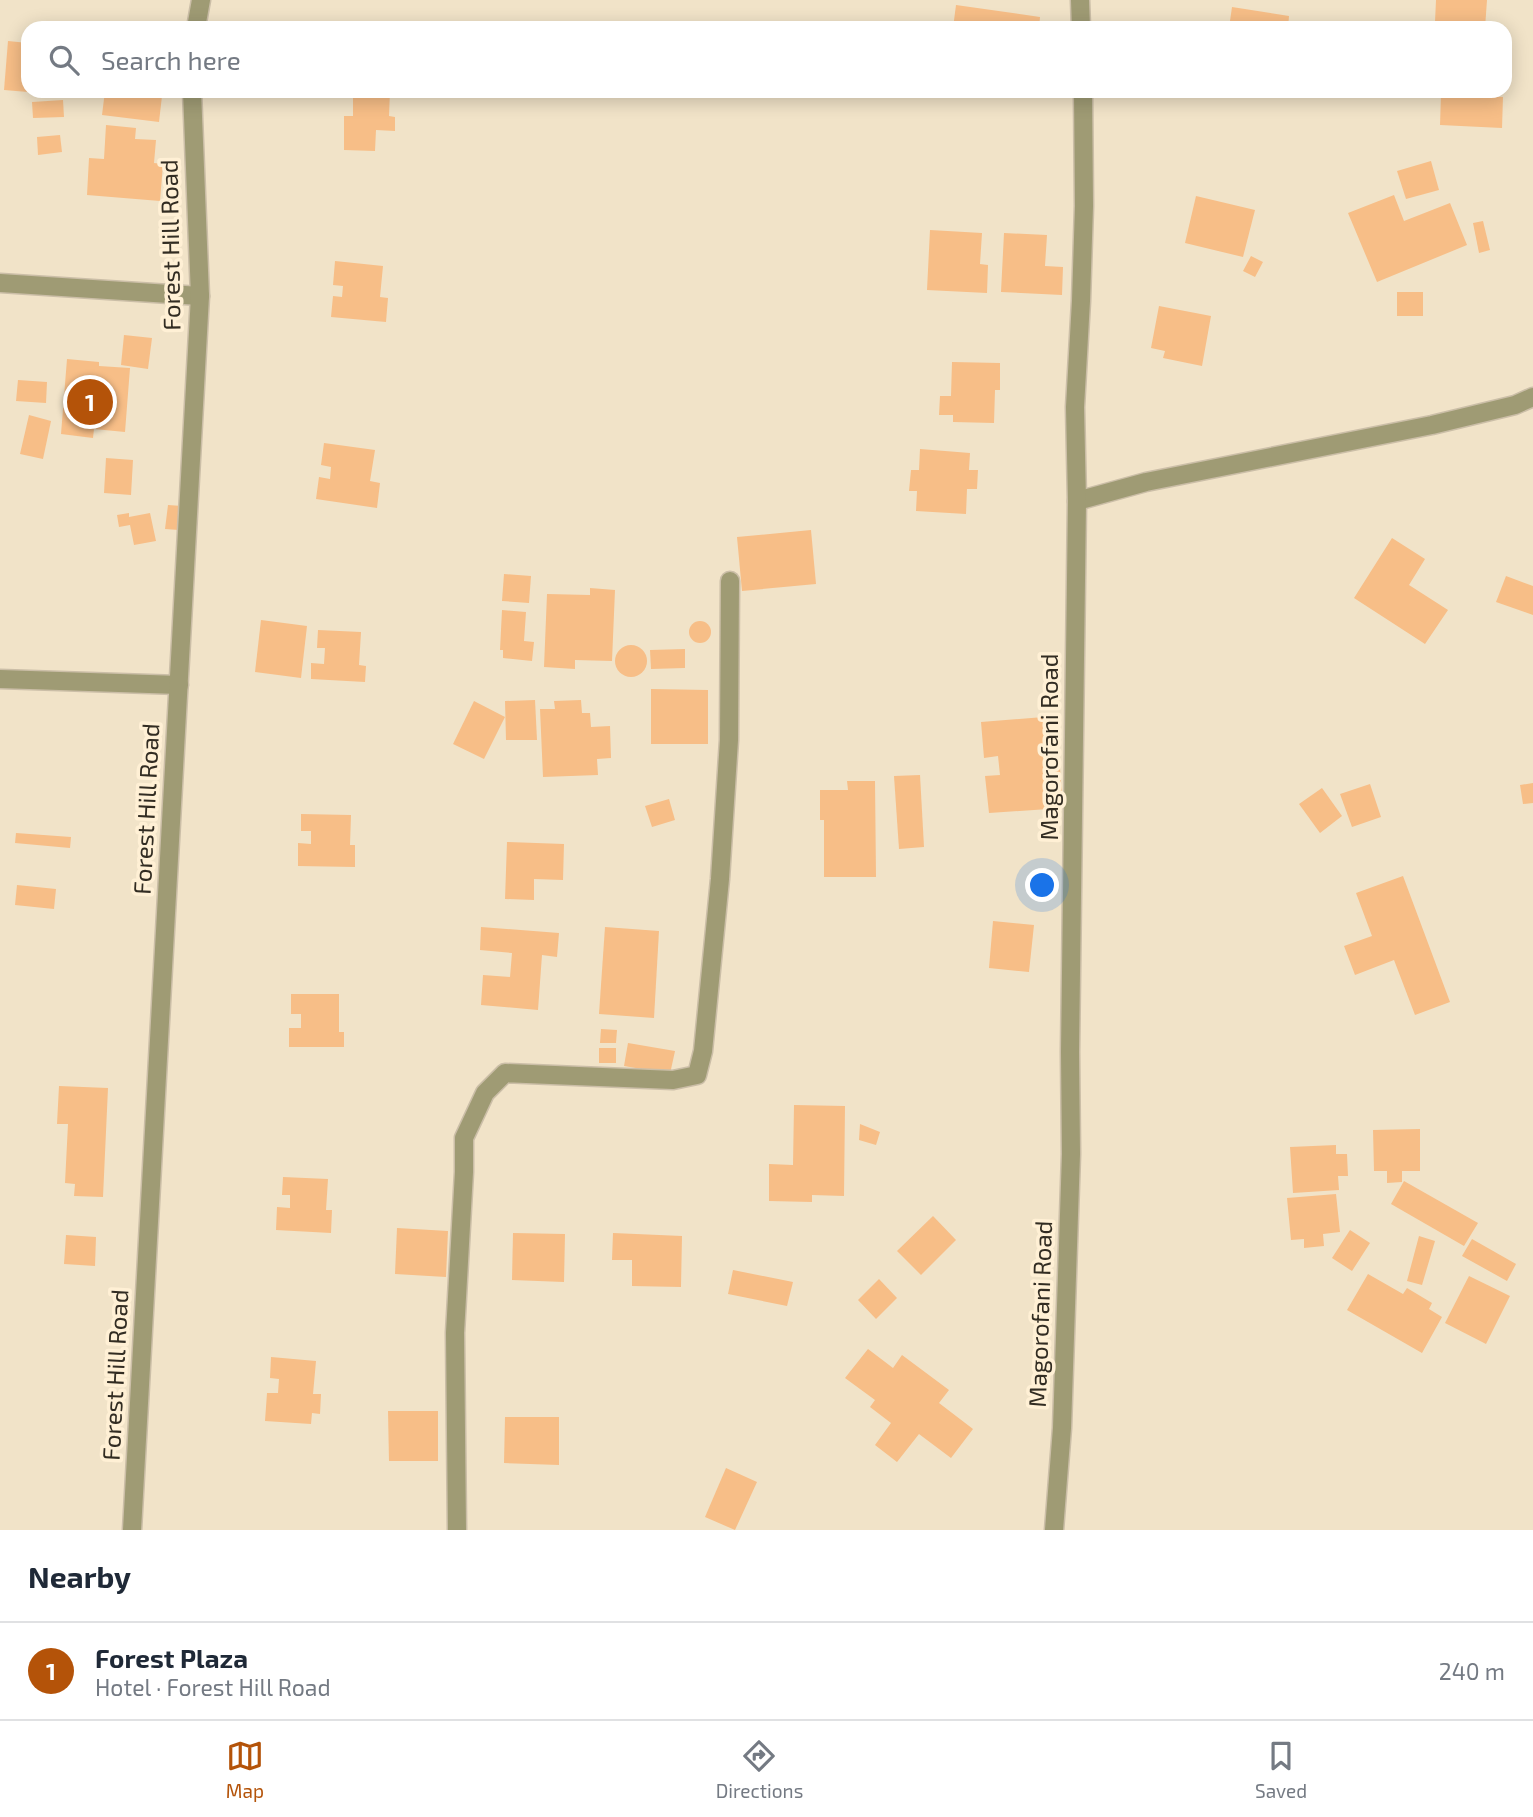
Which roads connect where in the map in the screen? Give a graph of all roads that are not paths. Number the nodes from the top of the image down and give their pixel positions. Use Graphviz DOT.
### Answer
graph roads {
  1 [pos="201,0"];
  2 [pos="1080,0"];
  3 [pos="197,21"];
  4 [pos="1081,21"];
  5 [pos="192,98"];
  6 [pos="1083,98"];
  7 [pos="0,283"];
  8 [pos="200,296"];
  9 [pos="1533,397"];
  10 [pos="1077,501"];
  11 [pos="730,581"];
  12 [pos="0,679"];
  13 [pos="179,685"];
  14 [pos="132,1530"];
  15 [pos="457,1530"];
  16 [pos="1054,1530"];
  1 -- 3 [label="street"];
  2 -- 4 [label="street"];
  5 -- 8 [label="street, Forest Hill Road"];
  6 -- 10 [label="street, Magorofani Road"];
  7 -- 8 [label="street"];
  8 -- 13 [label="street, Forest Hill Road"];
  9 -- 10 [label="street"];
  10 -- 16 [label="street, Magorofani Road"];
  11 -- 15 [label="street"];
  12 -- 13 [label="street"];
  13 -- 14 [label="street, Forest Hill Road"];
}
